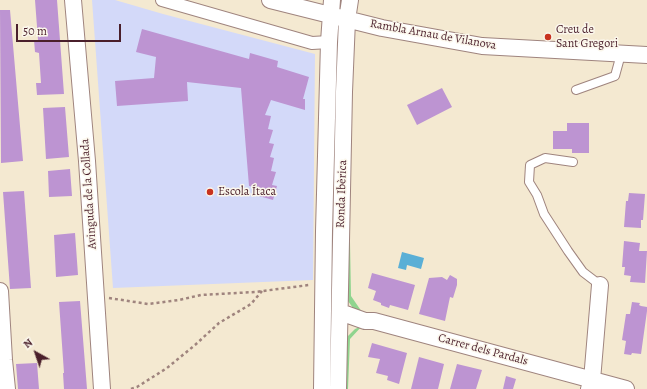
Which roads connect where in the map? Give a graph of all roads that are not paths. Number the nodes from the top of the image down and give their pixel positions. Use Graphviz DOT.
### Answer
graph roads {
  1 [pos="73,0"];
  2 [pos="162,0"];
  3 [pos="270,0"];
  4 [pos="350,0"];
  5 [pos="331,7"];
  6 [pos="347,20"];
  7 [pos="329,42"];
  8 [pos="621,54"];
  9 [pos="647,55"];
  10 [pos="576,90"];
  11 [pos="573,162"];
  12 [pos="600,285"];
  13 [pos="0,291"];
  14 [pos="340,312"];
  15 [pos="2,360"];
  16 [pos="590,384"];
  17 [pos="7,389"];
  18 [pos="102,389"];
  19 [pos="322,389"];
  20 [pos="338,389"];
  21 [pos="626,389"];
  1 -- 18 [label="street, Avinguda de la Collada"];
  2 -- 7 [label="street"];
  3 -- 5 [label="street, Rambla Arnau de Vilanova"];
  4 -- 6 [label="street, Ronda Ibèrica"];
  5 -- 6 [label="street, Rambla Arnau de Vilanova"];
  5 -- 7 [label="street, Ronda Ibèrica"];
  6 -- 8 [label="street, Rambla Arnau de Vilanova"];
  6 -- 14 [label="street, Ronda Ibèrica"];
  7 -- 19 [label="street, Ronda Ibèrica"];
  8 -- 9 [label="street, Rambla Arnau de Vilanova"];
  8 -- 10 [label="lane"];
  11 -- 12 [label="lane"];
  12 -- 16 [label="street"];
  13 -- 15 [label="street"];
  14 -- 16 [label="street, Carrer dels Pardals"];
  14 -- 20 [label="street, Ronda Ibèrica"];
  15 -- 17 [label="street"];
  16 -- 21 [label="street, Carrer dels Pardals"];
}
